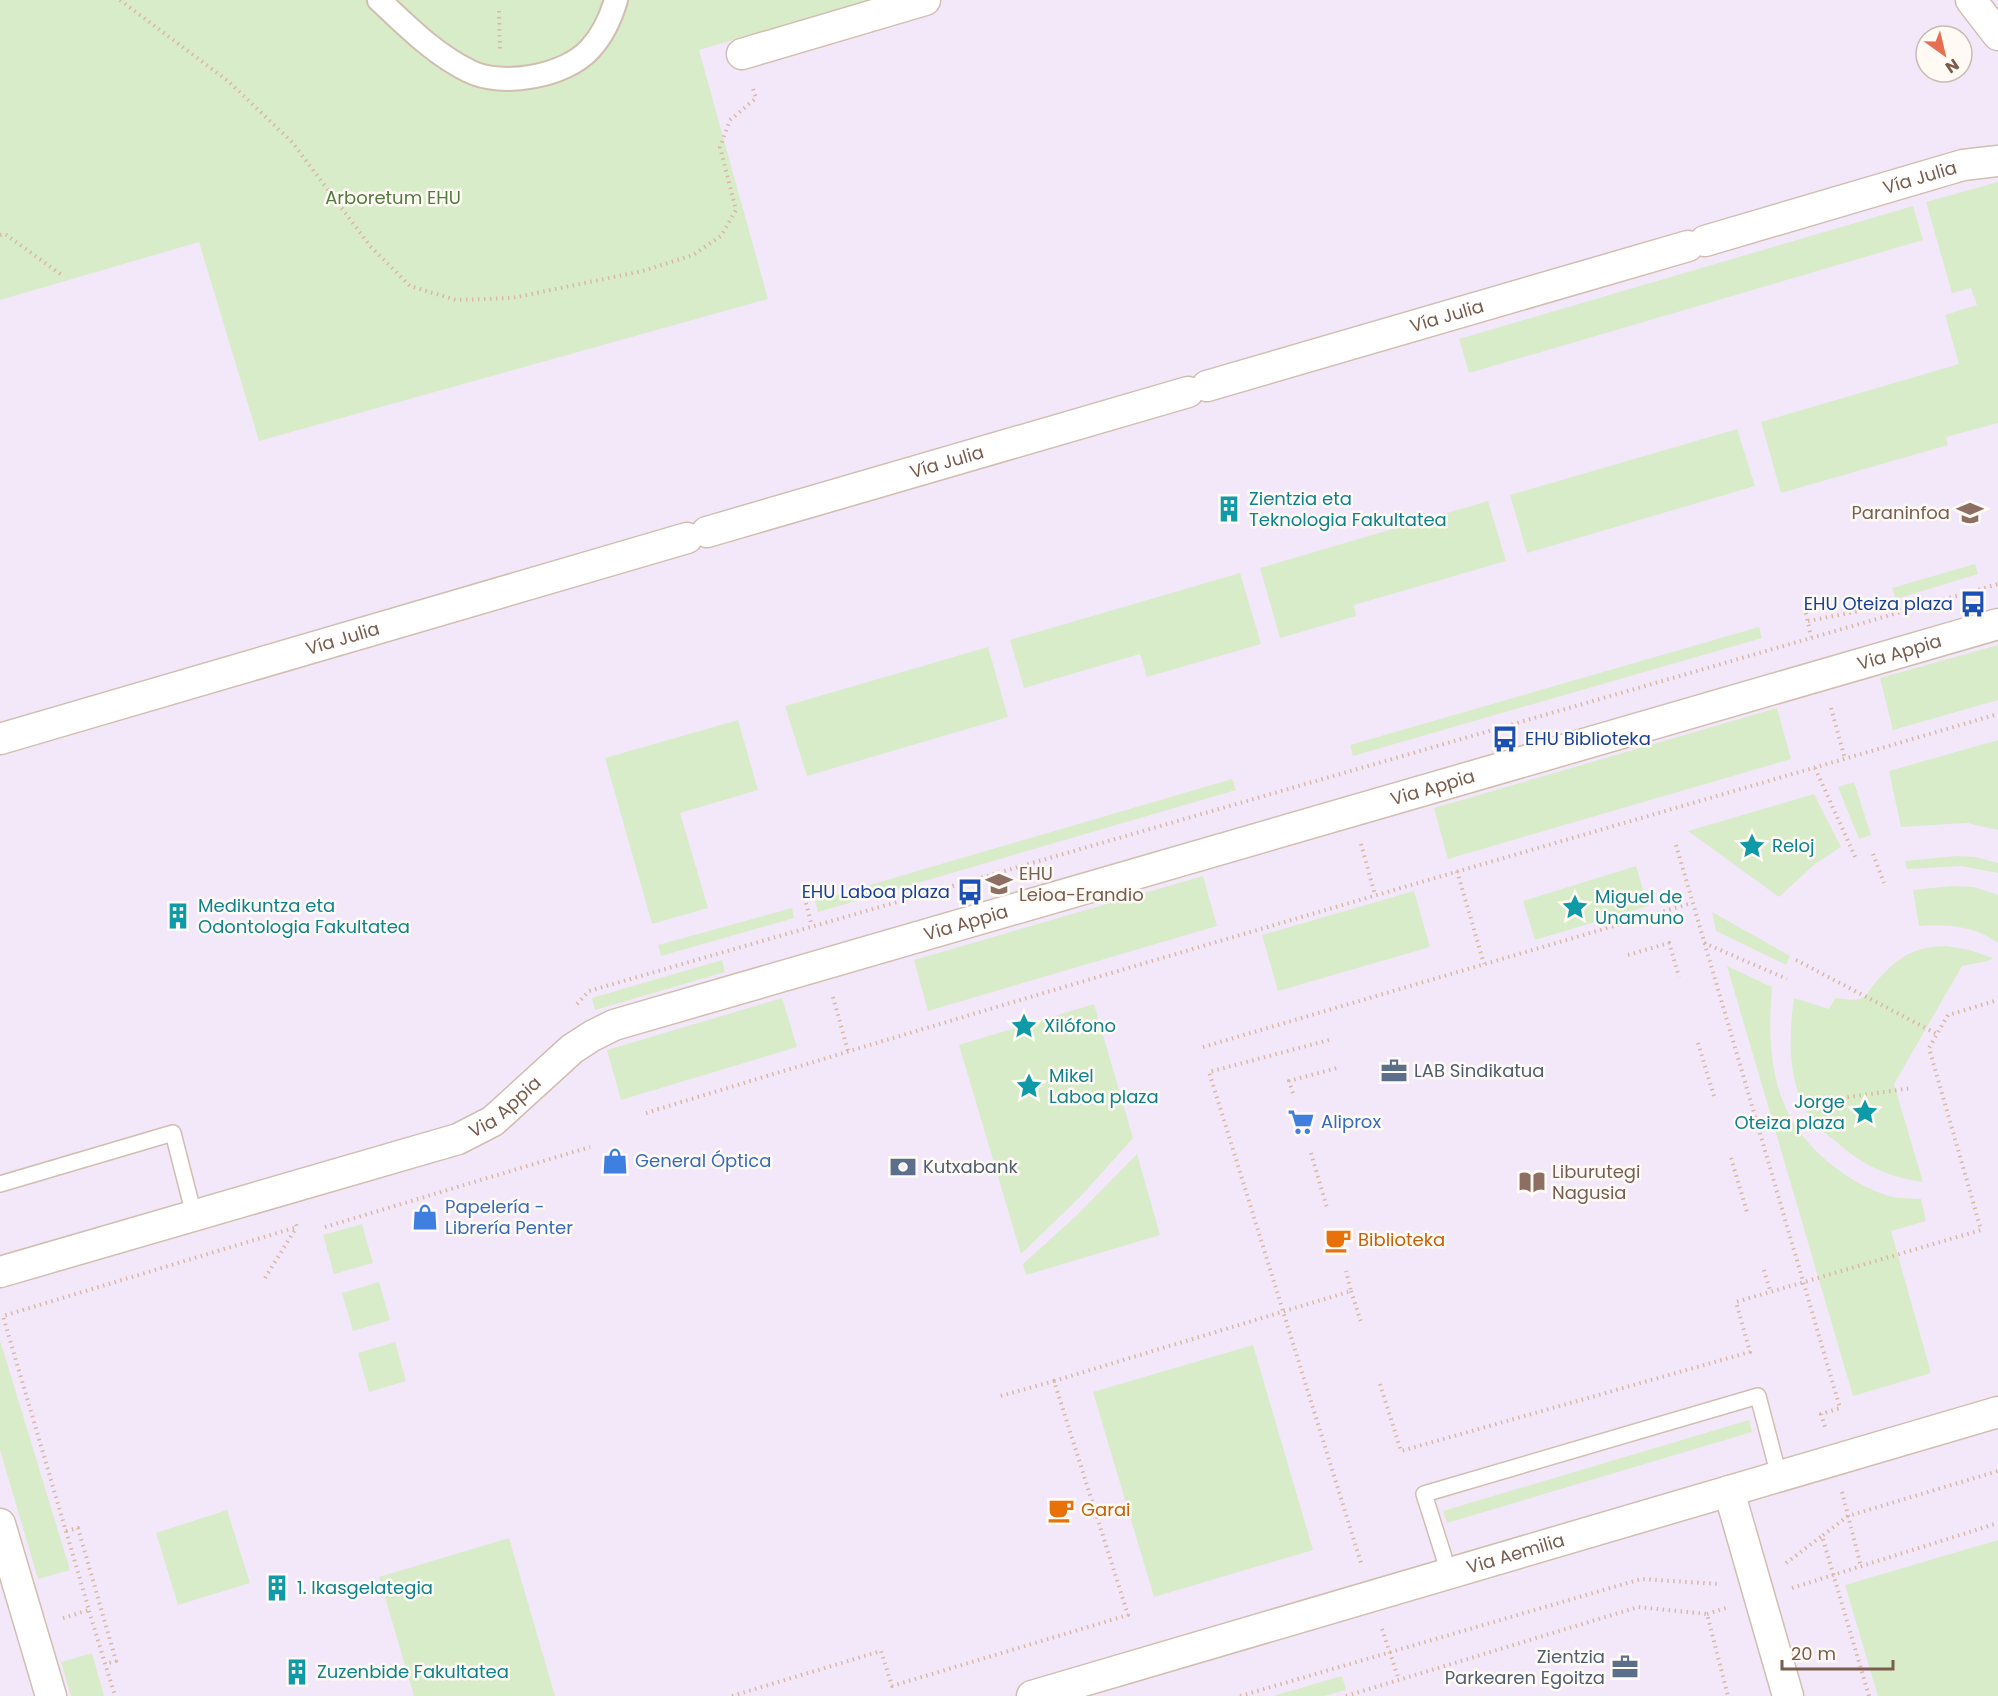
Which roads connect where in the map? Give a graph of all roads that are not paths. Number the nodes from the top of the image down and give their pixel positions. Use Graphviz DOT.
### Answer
graph roads {
  1 [pos="379,0"];
  2 [pos="616,0"];
  3 [pos="925,0"];
  4 [pos="1971,0"];
  5 [pos="1998,35"];
  6 [pos="742,54"];
  7 [pos="1998,161"];
  8 [pos="1998,624"];
  9 [pos="0,739"];
  10 [pos="0,1184"];
  11 [pos="194,1215"];
  12 [pos="5,1275"];
  13 [pos="1998,1412"];
  14 [pos="1779,1476"];
  15 [pos="1729,1491"];
  16 [pos="0,1524"];
  17 [pos="1449,1573"];
  18 [pos="51,1696"];
  19 [pos="1032,1696"];
  20 [pos="1788,1696"];
  1 -- 2 [label="street"];
  3 -- 6 [label="street"];
  4 -- 5 [label="street"];
  7 -- 9 [label="street, Vía Julia"];
  8 -- 11 [label="street, Via Appia"];
  10 -- 11 [label="lane"];
  11 -- 12 [label="street, Via Appia"];
  13 -- 14 [label="street, Via Aemilia"];
  14 -- 15 [label="street, Via Aemilia"];
  14 -- 17 [label="lane"];
  15 -- 17 [label="street, Via Aemilia"];
  15 -- 20 [label="street"];
  16 -- 18 [label="street"];
  17 -- 19 [label="street, Via Aemilia"];
}
